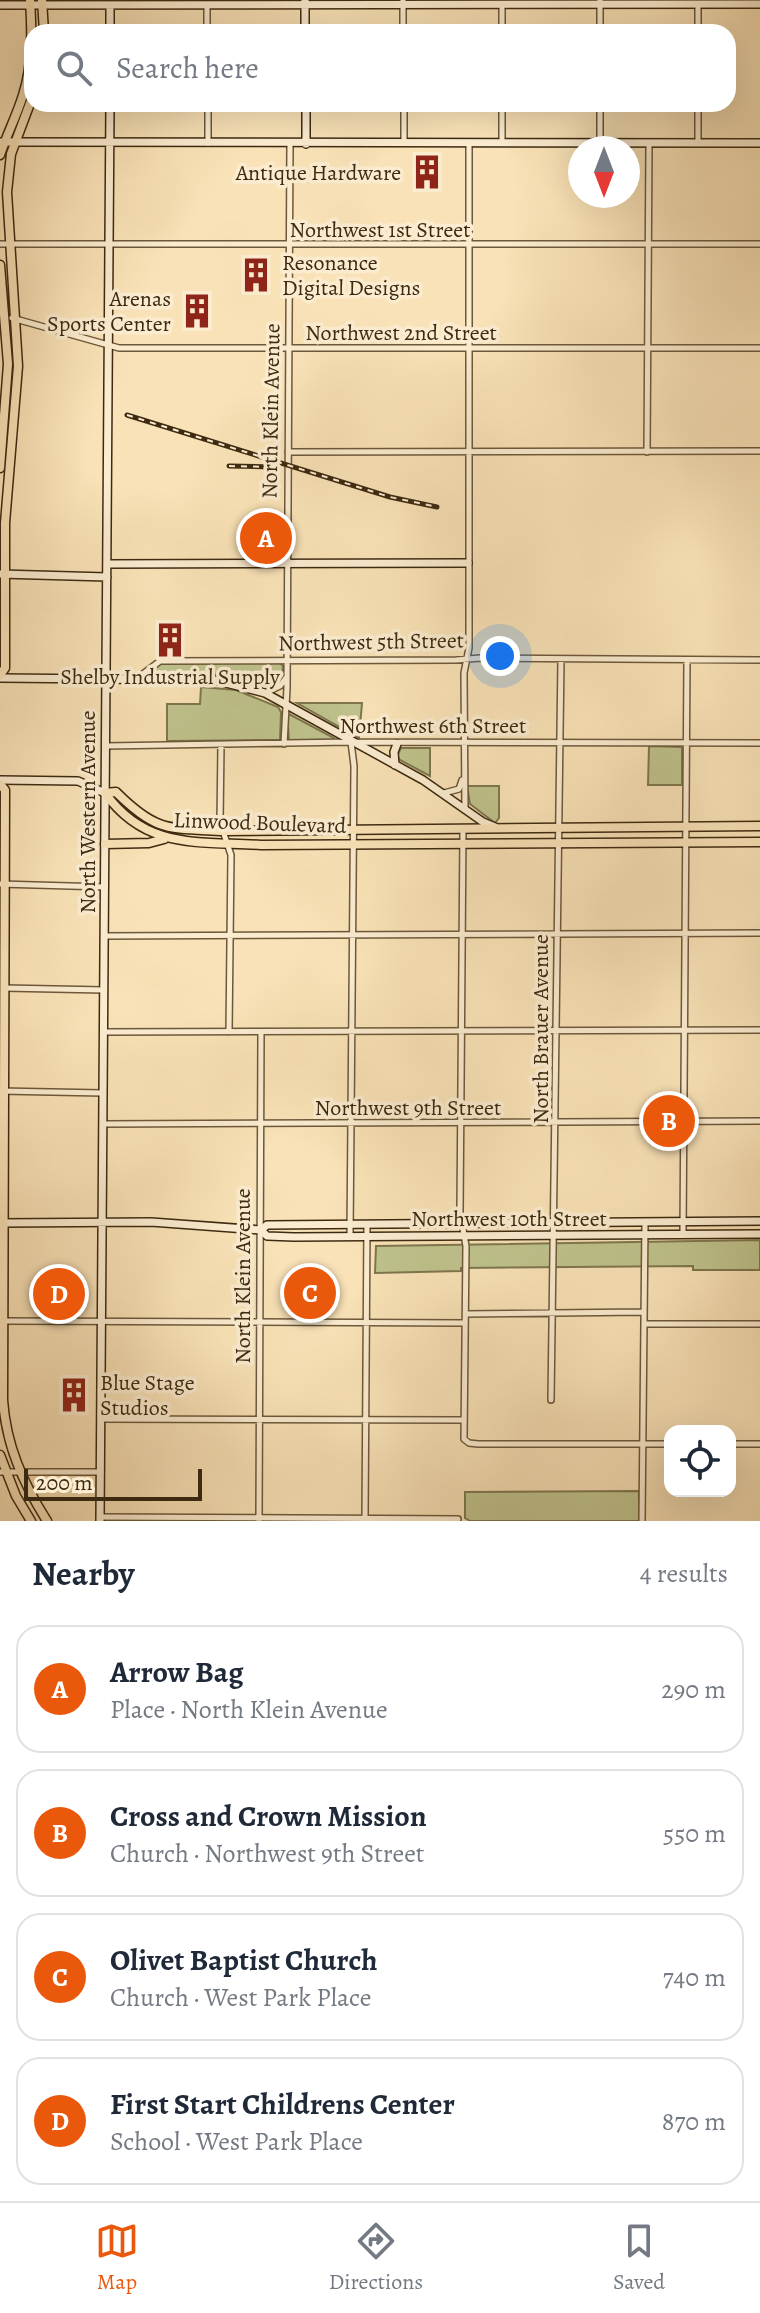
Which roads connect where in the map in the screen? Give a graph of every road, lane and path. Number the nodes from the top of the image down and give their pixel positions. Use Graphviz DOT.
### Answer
graph roads {
  1 [pos="403,2"];
  2 [pos="600,2"];
  3 [pos="30,3"];
  4 [pos="43,3"];
  5 [pos="110,3"];
  6 [pos="305,3"];
  7 [pos="703,3"];
  8 [pos="760,4"];
  9 [pos="0,5"];
  10 [pos="207,5"];
  11 [pos="502,5"];
  12 [pos="31,24"];
  13 [pos="44,24"];
  14 [pos="110,24"];
  15 [pos="207,24"];
  16 [pos="305,24"];
  17 [pos="403,24"];
  18 [pos="502,24"];
  19 [pos="600,24"];
  20 [pos="699,24"];
  21 [pos="24,91"];
  22 [pos="27,112"];
  23 [pos="110,112"];
  24 [pos="208,112"];
  25 [pos="306,112"];
  26 [pos="404,112"];
  27 [pos="502,112"];
  28 [pos="600,112"];
  29 [pos="698,112"];
  30 [pos="600,136"];
  31 [pos="2,142"];
  32 [pos="15,142"];
  33 [pos="110,142"];
  34 [pos="502,143"];
  35 [pos="568,143"];
  36 [pos="640,143"];
  37 [pos="649,143"];
  38 [pos="698,143"];
  39 [pos="760,143"];
  40 [pos="208,144"];
  41 [pos="290,144"];
  42 [pos="306,144"];
  43 [pos="404,144"];
  44 [pos="469,144"];
  45 [pos="0,155"];
  46 [pos="4,244"];
  47 [pos="468,244"];
  48 [pos="649,244"];
  49 [pos="760,244"];
  50 [pos="109,245"];
  51 [pos="289,245"];
  52 [pos="0,265"];
  53 [pos="2,314"];
  54 [pos="14,318"];
  55 [pos="108,346"];
  56 [pos="289,348"];
  57 [pos="468,348"];
  58 [pos="648,348"];
  59 [pos="760,348"];
  60 [pos="1,438"];
  61 [pos="13,442"];
  62 [pos="760,451"];
  63 [pos="288,452"];
  64 [pos="468,452"];
  65 [pos="647,452"];
  66 [pos="0,468"];
  67 [pos="468,563"];
  68 [pos="107,564"];
  69 [pos="287,564"];
  70 [pos="2,574"];
  71 [pos="107,577"];
  72 [pos="467,659"];
  73 [pos="561,659"];
  74 [pos="687,660"];
  75 [pos="760,660"];
  76 [pos="286,661"];
  77 [pos="0,677"];
  78 [pos="286,678"];
  79 [pos="134,680"];
  80 [pos="106,681"];
  81 [pos="265,693"];
  82 [pos="286,704"];
  83 [pos="351,742"];
  84 [pos="464,743"];
  85 [pos="561,743"];
  86 [pos="760,743"];
  87 [pos="284,744"];
  88 [pos="397,744"];
  89 [pos="221,745"];
  90 [pos="685,745"];
  91 [pos="106,746"];
  92 [pos="395,765"];
  93 [pos="464,776"];
  94 [pos="0,782"];
  95 [pos="105,793"];
  96 [pos="444,793"];
  97 [pos="465,810"];
  98 [pos="685,826"];
  99 [pos="760,826"];
  100 [pos="463,829"];
  101 [pos="502,829"];
  102 [pos="560,829"];
  103 [pos="224,831"];
  104 [pos="353,831"];
  105 [pos="169,838"];
  106 [pos="760,842"];
  107 [pos="228,843"];
  108 [pos="463,843"];
  109 [pos="558,843"];
  110 [pos="685,843"];
  111 [pos="105,844"];
  112 [pos="353,844"];
  113 [pos="2,884"];
  114 [pos="105,887"];
  115 [pos="463,933"];
  116 [pos="685,933"];
  117 [pos="760,933"];
  118 [pos="353,934"];
  119 [pos="557,934"];
  120 [pos="230,935"];
  121 [pos="104,936"];
  122 [pos="3,988"];
  123 [pos="104,990"];
  124 [pos="462,1030"];
  125 [pos="557,1030"];
  126 [pos="684,1030"];
  127 [pos="760,1030"];
  128 [pos="351,1031"];
  129 [pos="104,1032"];
  130 [pos="229,1032"];
  131 [pos="261,1032"];
  132 [pos="1,1091"];
  133 [pos="104,1093"];
  134 [pos="760,1121"];
  135 [pos="556,1122"];
  136 [pos="683,1122"];
  137 [pos="261,1123"];
  138 [pos="351,1123"];
  139 [pos="462,1123"];
  140 [pos="103,1124"];
  141 [pos="760,1221"];
  142 [pos="103,1222"];
  143 [pos="683,1222"];
  144 [pos="2,1223"];
  145 [pos="554,1223"];
  146 [pos="645,1223"];
  147 [pos="350,1224"];
  148 [pos="367,1224"];
  149 [pos="462,1224"];
  150 [pos="261,1230"];
  151 [pos="760,1234"];
  152 [pos="683,1235"];
  153 [pos="553,1236"];
  154 [pos="645,1236"];
  155 [pos="350,1237"];
  156 [pos="367,1237"];
  157 [pos="464,1237"];
  158 [pos="644,1312"];
  159 [pos="552,1313"];
  160 [pos="466,1314"];
  161 [pos="2,1321"];
  162 [pos="102,1322"];
  163 [pos="260,1322"];
  164 [pos="367,1322"];
  165 [pos="465,1323"];
  166 [pos="644,1324"];
  167 [pos="760,1324"];
  168 [pos="551,1400"];
  169 [pos="101,1419"];
  170 [pos="259,1420"];
  171 [pos="366,1420"];
  172 [pos="463,1420"];
  173 [pos="644,1444"];
  174 [pos="664,1444"];
  175 [pos="736,1444"];
  176 [pos="760,1444"];
  177 [pos="0,1455"];
  178 [pos="3,1472"];
  179 [pos="20,1472"];
  180 [pos="101,1472"];
  181 [pos="100,1519"];
  182 [pos="458,1519"];
  183 [pos="259,1520"];
  184 [pos="365,1520"];
  185 [pos="31,1521"];
  186 [pos="47,1521"];
  187 [pos="642,1521"];
  1 -- 6 [label="main road"];
  1 -- 11 [label="main road"];
  1 -- 17 [label="street"];
  2 -- 7 [label="main road"];
  2 -- 11 [label="main road"];
  2 -- 19 [label="street"];
  3 -- 4 [label="main road"];
  3 -- 9 [label="main road"];
  3 -- 12 [label="main road"];
  4 -- 5 [label="main road"];
  4 -- 13 [label="main road"];
  5 -- 10 [label="main road"];
  5 -- 14 [label="main road"];
  6 -- 10 [label="main road"];
  6 -- 16 [label="main road"];
  7 -- 8 [label="main road"];
  7 -- 20 [label="street"];
  10 -- 15 [label="street"];
  11 -- 18 [label="street"];
  21 -- 31 [label="main road"];
  22 -- 32 [label="main road"];
  23 -- 33 [label="main road, North Western Avenue"];
  24 -- 40 [label="street"];
  25 -- 42 [label="main road"];
  26 -- 43 [label="street"];
  27 -- 34 [label="street"];
  28 -- 30 [label="street"];
  29 -- 38 [label="street"];
  31 -- 32 [label="main road"];
  31 -- 45 [label="main road"];
  32 -- 33 [label="main road"];
  32 -- 46 [label="main road"];
  33 -- 40 [label="main road"];
  33 -- 50 [label="main road, North Western Avenue"];
  34 -- 35 [label="main road"];
  34 -- 44 [label="main road"];
  36 -- 37 [label="main road"];
  37 -- 38 [label="main road"];
  37 -- 48 [label="street"];
  38 -- 39 [label="main road"];
  40 -- 41 [label="main road"];
  41 -- 42 [label="main road"];
  41 -- 51 [label="street, North Klein Avenue"];
  42 -- 43 [label="main road"];
  43 -- 44 [label="main road"];
  44 -- 47 [label="street"];
  46 -- 50 [label="street, Northwest 1st Street"];
  46 -- 54 [label="main road"];
  47 -- 48 [label="street, Northwest 1st Street"];
  47 -- 51 [label="street, Northwest 1st Street"];
  47 -- 57 [label="street"];
  48 -- 49 [label="street, Northwest 1st Street"];
  48 -- 58 [label="street"];
  50 -- 51 [label="street, Northwest 1st Street"];
  50 -- 55 [label="main road, North Western Avenue"];
  51 -- 56 [label="street, North Klein Avenue"];
  52 -- 53 [label="main road"];
  53 -- 54 [label="street, Northwest 2nd Street"];
  53 -- 60 [label="main road"];
  54 -- 55 [label="street, Northwest 2nd Street"];
  54 -- 61 [label="main road"];
  55 -- 56 [label="street, Northwest 2nd Street"];
  55 -- 68 [label="main road, North Western Avenue"];
  56 -- 57 [label="street, Northwest 2nd Street"];
  56 -- 63 [label="street, North Klein Avenue"];
  57 -- 58 [label="street, Northwest 2nd Street"];
  57 -- 64 [label="street"];
  58 -- 59 [label="street, Northwest 2nd Street"];
  58 -- 65 [label="street"];
  60 -- 61 [label="street"];
  60 -- 66 [label="main road"];
  61 -- 70 [label="main road"];
  62 -- 65 [label="street"];
  63 -- 64 [label="street"];
  63 -- 69 [label="street, North Klein Avenue"];
  64 -- 65 [label="street"];
  64 -- 67 [label="street"];
  67 -- 69 [label="main road"];
  67 -- 72 [label="street"];
  68 -- 69 [label="main road"];
  68 -- 71 [label="main road, North Western Avenue"];
  69 -- 76 [label="street, North Klein Avenue"];
  70 -- 71 [label="main road"];
  70 -- 77 [label="main road"];
  71 -- 80 [label="main road, North Western Avenue"];
  72 -- 73 [label="street, Northwest 5th Street"];
  72 -- 76 [label="street, Northwest 5th Street"];
  72 -- 84 [label="street"];
  73 -- 74 [label="street, Northwest 5th Street"];
  73 -- 85 [label="street, North Brauer Avenue"];
  74 -- 75 [label="street, Northwest 5th Street"];
  74 -- 90 [label="street"];
  76 -- 78 [label="street, North Klein Avenue"];
  76 -- 79 [label="street, Northwest 5th Street"];
  77 -- 80 [label="main road"];
  78 -- 81 [label="street"];
  78 -- 82 [label="street, North Klein Avenue"];
  79 -- 80 [label="main road"];
  79 -- 81 [label="main road"];
  80 -- 91 [label="main road, North Western Avenue"];
  81 -- 82 [label="main road"];
  82 -- 83 [label="main road"];
  82 -- 87 [label="street, North Klein Avenue"];
  83 -- 87 [label="street, Northwest 6th Street"];
  83 -- 88 [label="street, Northwest 6th Street"];
  83 -- 92 [label="main road"];
  83 -- 104 [label="street"];
  84 -- 85 [label="street, Northwest 6th Street"];
  84 -- 88 [label="street, Northwest 6th Street"];
  84 -- 93 [label="street"];
  85 -- 90 [label="street, Northwest 6th Street"];
  85 -- 102 [label="street, North Brauer Avenue"];
  86 -- 90 [label="street, Northwest 6th Street"];
  87 -- 89 [label="street, Northwest 6th Street"];
  88 -- 92 [label="main road"];
  89 -- 91 [label="street, Northwest 6th Street"];
  89 -- 103 [label="street"];
  90 -- 98 [label="street"];
  91 -- 95 [label="main road, North Western Avenue"];
  92 -- 96 [label="main road"];
  93 -- 96 [label="street"];
  93 -- 97 [label="street"];
  94 -- 95 [label="main road"];
  94 -- 113 [label="main road"];
  95 -- 103 [label="main road, Linwood Boulevard"];
  95 -- 105 [label="main road, Linwood Boulevard"];
  95 -- 111 [label="main road, North Western Avenue"];
  96 -- 97 [label="main road"];
  97 -- 101 [label="main road"];
  98 -- 99 [label="main road, Linwood Boulevard"];
  98 -- 102 [label="main road, Linwood Boulevard"];
  98 -- 110 [label="street"];
  100 -- 101 [label="main road, Linwood Boulevard"];
  100 -- 104 [label="main road, Linwood Boulevard"];
  100 -- 108 [label="street"];
  101 -- 102 [label="main road, Linwood Boulevard"];
  102 -- 109 [label="street, North Brauer Avenue"];
  103 -- 104 [label="main road, Linwood Boulevard"];
  103 -- 107 [label="street"];
  104 -- 112 [label="street"];
  105 -- 107 [label="main road, Linwood Boulevard"];
  105 -- 111 [label="main road"];
  106 -- 110 [label="main road, Linwood Boulevard"];
  107 -- 112 [label="main road, Linwood Boulevard"];
  107 -- 120 [label="street"];
  108 -- 109 [label="main road, Linwood Boulevard"];
  108 -- 112 [label="main road, Linwood Boulevard"];
  108 -- 115 [label="street"];
  109 -- 110 [label="main road, Linwood Boulevard"];
  109 -- 119 [label="street, North Brauer Avenue"];
  110 -- 116 [label="street"];
  111 -- 114 [label="main road, North Western Avenue"];
  112 -- 118 [label="street"];
  113 -- 114 [label="street"];
  113 -- 122 [label="main road"];
  114 -- 121 [label="main road, North Western Avenue"];
  115 -- 118 [label="street"];
  115 -- 119 [label="street"];
  115 -- 124 [label="street"];
  116 -- 117 [label="street"];
  116 -- 119 [label="street"];
  116 -- 126 [label="street"];
  118 -- 120 [label="street"];
  118 -- 128 [label="street"];
  119 -- 125 [label="street, North Brauer Avenue"];
  120 -- 121 [label="street"];
  120 -- 130 [label="street"];
  121 -- 123 [label="main road, North Western Avenue"];
  122 -- 123 [label="street"];
  122 -- 132 [label="main road"];
  123 -- 129 [label="main road, North Western Avenue"];
  124 -- 125 [label="street"];
  124 -- 128 [label="street"];
  124 -- 139 [label="street"];
  125 -- 126 [label="street"];
  125 -- 135 [label="street, North Brauer Avenue"];
  126 -- 127 [label="street"];
  126 -- 136 [label="street"];
  128 -- 131 [label="street"];
  128 -- 138 [label="street"];
  129 -- 130 [label="street"];
  129 -- 133 [label="main road, North Western Avenue"];
  130 -- 131 [label="street"];
  131 -- 137 [label="street, North Klein Avenue"];
  132 -- 133 [label="street"];
  132 -- 144 [label="main road"];
  133 -- 140 [label="main road, North Western Avenue"];
  134 -- 136 [label="street, Northwest 9th Street"];
  135 -- 136 [label="street, Northwest 9th Street"];
  135 -- 139 [label="street, Northwest 9th Street"];
  135 -- 145 [label="street, North Brauer Avenue"];
  136 -- 143 [label="street"];
  137 -- 138 [label="street, Northwest 9th Street"];
  137 -- 140 [label="street, Northwest 9th Street"];
  137 -- 150 [label="street, North Klein Avenue"];
  138 -- 139 [label="street, Northwest 9th Street"];
  138 -- 147 [label="street"];
  139 -- 149 [label="street"];
  140 -- 142 [label="main road, North Western Avenue"];
  141 -- 143 [label="main road, Northwest 10th Street"];
  142 -- 144 [label="main road, Northwest 10th Street"];
  142 -- 150 [label="main road, Northwest 10th Street"];
  142 -- 162 [label="main road, North Western Avenue"];
  143 -- 146 [label="main road, Northwest 10th Street"];
  143 -- 152 [label="street"];
  144 -- 161 [label="main road"];
  145 -- 146 [label="main road, Northwest 10th Street"];
  145 -- 149 [label="main road, Northwest 10th Street"];
  145 -- 153 [label="street, North Brauer Avenue"];
  146 -- 154 [label="street"];
  147 -- 148 [label="main road, Northwest 10th Street"];
  147 -- 150 [label="main road, Northwest 10th Street"];
  147 -- 155 [label="street"];
  148 -- 149 [label="main road, Northwest 10th Street"];
  148 -- 156 [label="street"];
  149 -- 157 [label="street"];
  150 -- 155 [label="main road, Northwest 10th Street"];
  150 -- 163 [label="street, North Klein Avenue"];
  151 -- 152 [label="main road, Northwest 10th Street"];
  152 -- 154 [label="main road, Northwest 10th Street"];
  153 -- 154 [label="main road, Northwest 10th Street"];
  153 -- 157 [label="main road, Northwest 10th Street"];
  153 -- 159 [label="street, North Brauer Avenue"];
  154 -- 158 [label="street"];
  155 -- 156 [label="main road, Northwest 10th Street"];
  156 -- 157 [label="main road, Northwest 10th Street"];
  156 -- 164 [label="street"];
  157 -- 160 [label="street"];
  158 -- 159 [label="street"];
  158 -- 166 [label="street"];
  159 -- 160 [label="street"];
  159 -- 168 [label="street, North Brauer Avenue"];
  160 -- 165 [label="street"];
  161 -- 162 [label="street"];
  161 -- 179 [label="main road"];
  162 -- 163 [label="street"];
  162 -- 169 [label="main road, North Western Avenue"];
  163 -- 164 [label="street"];
  163 -- 170 [label="street, North Klein Avenue"];
  164 -- 165 [label="street"];
  164 -- 171 [label="street"];
  165 -- 172 [label="street"];
  166 -- 167 [label="street"];
  166 -- 173 [label="street"];
  169 -- 170 [label="street"];
  169 -- 180 [label="main road, North Western Avenue"];
  170 -- 171 [label="street"];
  170 -- 183 [label="street, North Klein Avenue"];
  171 -- 172 [label="street"];
  171 -- 184 [label="street"];
  172 -- 173 [label="street"];
  173 -- 174 [label="street"];
  173 -- 187 [label="street"];
  175 -- 176 [label="street"];
  177 -- 178 [label="main road"];
  178 -- 179 [label="street"];
  178 -- 185 [label="main road"];
  179 -- 180 [label="street"];
  179 -- 186 [label="main road"];
  180 -- 181 [label="main road, North Western Avenue"];
  181 -- 183 [label="street"];
  182 -- 184 [label="street"];
  183 -- 184 [label="street"];
}
